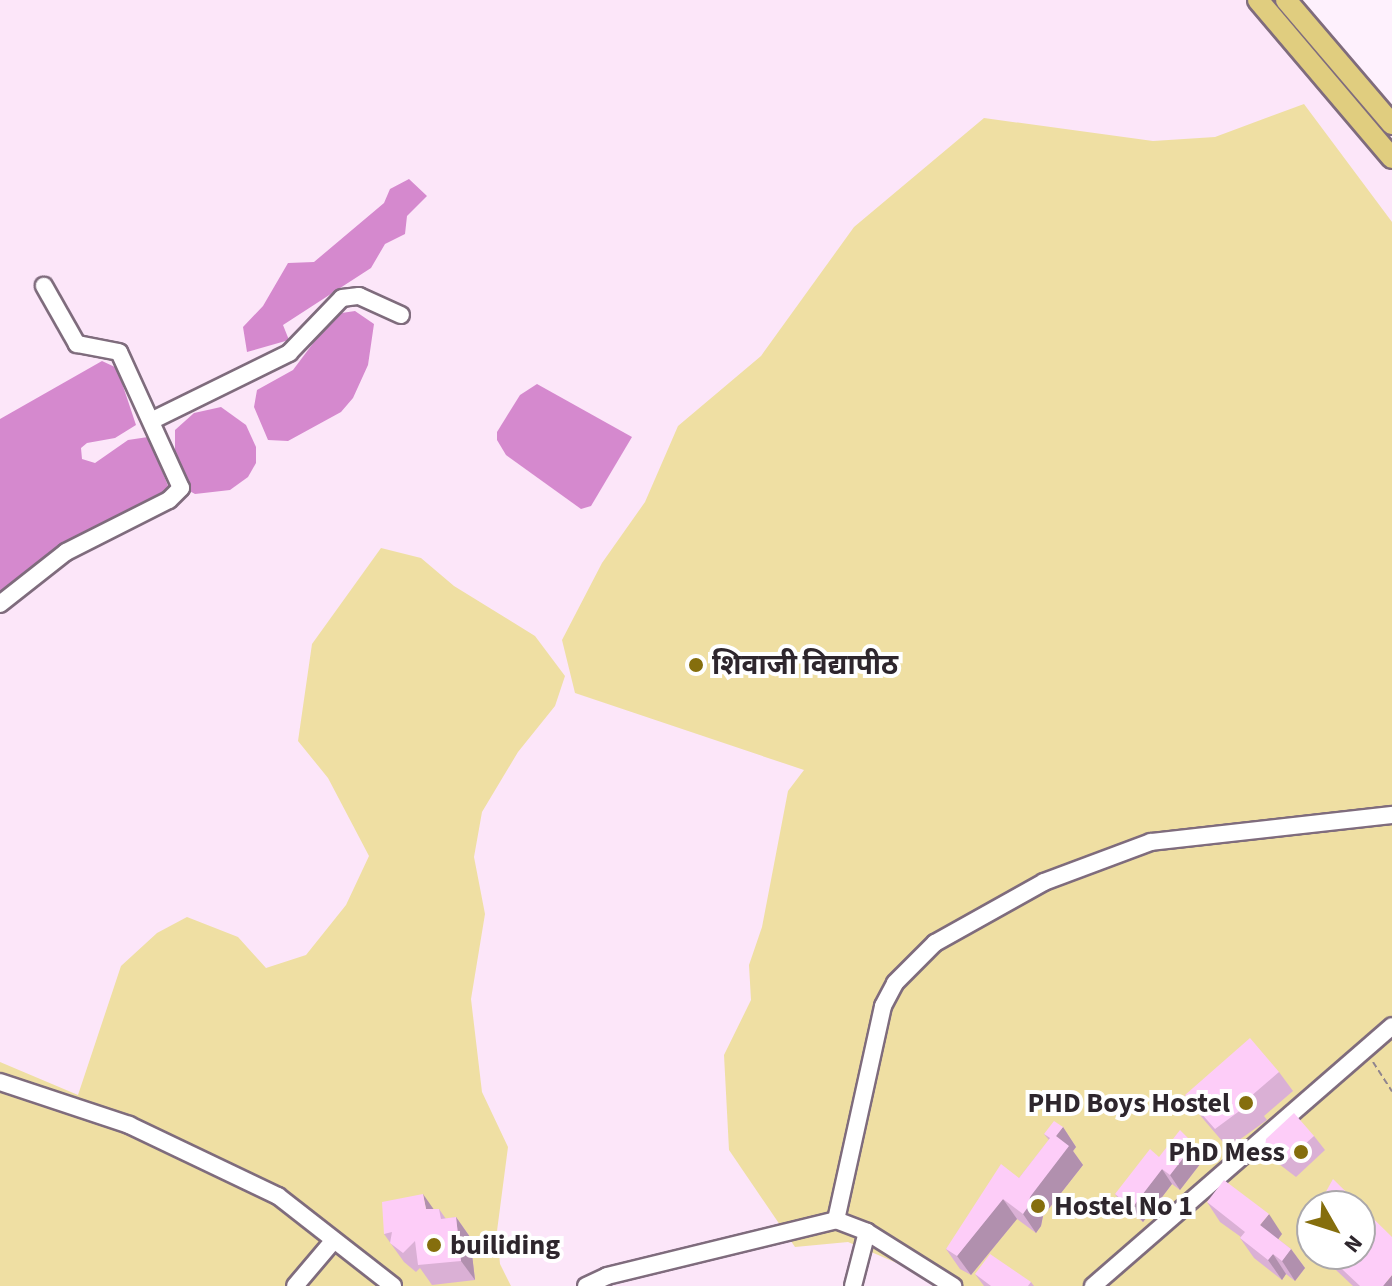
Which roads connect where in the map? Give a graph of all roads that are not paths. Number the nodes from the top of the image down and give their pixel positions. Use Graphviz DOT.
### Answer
graph roads {
  1 [pos="1258,0"];
  2 [pos="1286,0"];
  3 [pos="1389,114"];
  4 [pos="1392,158"];
  5 [pos="44,286"];
  6 [pos="401,315"];
  7 [pos="153,420"];
  8 [pos="0,604"];
  9 [pos="1392,815"];
  10 [pos="1392,1026"];
  11 [pos="0,1082"];
  12 [pos="836,1220"];
  13 [pos="867,1232"];
  14 [pos="334,1240"];
  15 [pos="295,1286"];
  16 [pos="393,1286"];
  17 [pos="586,1286"];
  18 [pos="853,1286"];
  19 [pos="953,1286"];
  20 [pos="1093,1286"];
  1 -- 4 [label="main road"];
  2 -- 3 [label="main road"];
  5 -- 7 [label="lane"];
  6 -- 7 [label="lane"];
  7 -- 8 [label="lane"];
  9 -- 12 [label="lane"];
  10 -- 20 [label="lane"];
  11 -- 14 [label="lane"];
  12 -- 13 [label="lane"];
  12 -- 17 [label="lane"];
  13 -- 18 [label="lane"];
  13 -- 19 [label="lane"];
  14 -- 15 [label="lane"];
  14 -- 16 [label="lane"];
}
